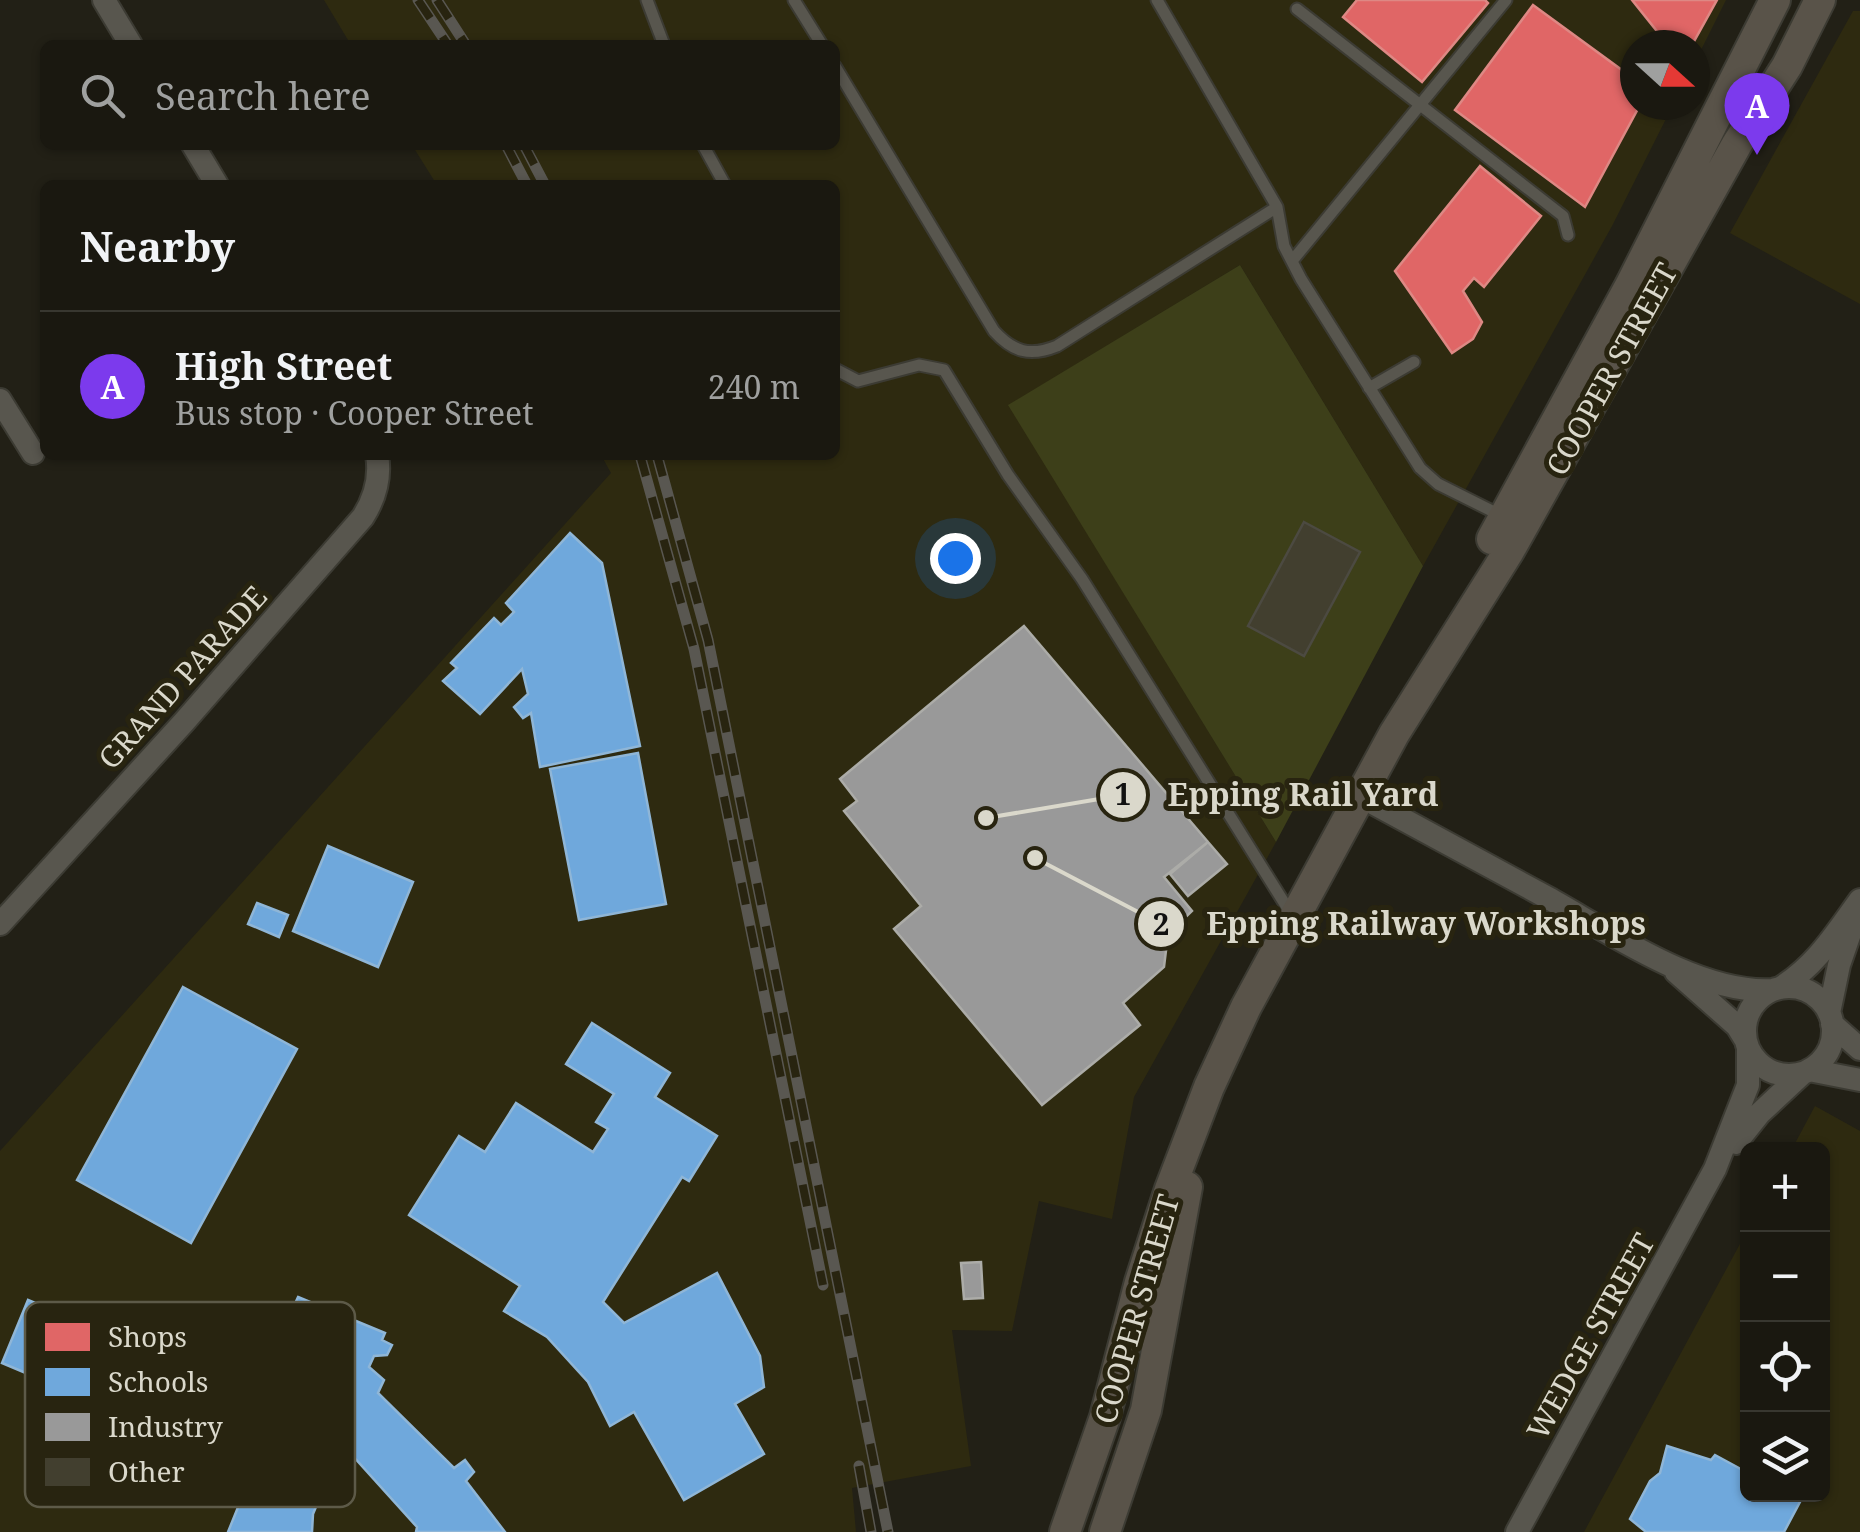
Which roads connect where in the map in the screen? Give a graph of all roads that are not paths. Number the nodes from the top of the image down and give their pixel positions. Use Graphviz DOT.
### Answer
graph roads {
  1 [pos="104,0"];
  2 [pos="648,0"];
  3 [pos="794,0"];
  4 [pos="1157,0"];
  5 [pos="1506,0"];
  6 [pos="1775,0"];
  7 [pos="1820,0"];
  8 [pos="1297,9"];
  9 [pos="129,40"];
  10 [pos="662,40"];
  11 [pos="819,40"];
  12 [pos="840,74"];
  13 [pos="1420,104"];
  14 [pos="195,150"];
  15 [pos="706,150"];
  16 [pos="214,180"];
  17 [pos="722,180"];
  18 [pos="1277,208"];
  19 [pos="1568,235"];
  20 [pos="1292,261"];
  21 [pos="1414,362"];
  22 [pos="840,372"];
  23 [pos="1369,388"];
  24 [pos="0,400"];
  25 [pos="33,453"];
  26 [pos="376,460"];
  27 [pos="1513,521"];
  28 [pos="1360,796"];
  29 [pos="1860,903"];
  30 [pos="1293,916"];
  31 [pos="0,924"];
  32 [pos="1664,962"];
  33 [pos="1776,989"];
  34 [pos="1831,1019"];
  35 [pos="1747,1044"];
  36 [pos="1860,1049"];
  37 [pos="1806,1072"];
  38 [pos="1860,1080"];
  39 [pos="1210,1086"];
  40 [pos="1715,1169"];
  41 [pos="1065,1532"];
  42 [pos="1105,1532"];
  43 [pos="1517,1532"];
  1 -- 9 [label="street"];
  2 -- 10 [label="lane"];
  3 -- 11 [label="lane"];
  4 -- 18 [label="lane"];
  5 -- 13 [label="lane"];
  6 -- 27 [label="main road, COOPER STREET"];
  7 -- 27 [label="main road, COOPER STREET"];
  8 -- 13 [label="lane"];
  12 -- 18 [label="lane"];
  13 -- 19 [label="lane"];
  13 -- 20 [label="lane"];
  14 -- 16 [label="street"];
  15 -- 17 [label="lane"];
  18 -- 20 [label="lane"];
  20 -- 23 [label="lane"];
  21 -- 23 [label="lane"];
  22 -- 30 [label="lane"];
  23 -- 27 [label="lane"];
  24 -- 25 [label="street"];
  26 -- 31 [label="street, GRAND PARADE"];
  27 -- 28 [label="main road, COOPER STREET"];
  28 -- 30 [label="main road, COOPER STREET"];
  28 -- 32 [label="street"];
  29 -- 33 [label="street"];
  29 -- 34 [label="street"];
  30 -- 39 [label="main road, COOPER STREET"];
  32 -- 33 [label="street"];
  32 -- 35 [label="street"];
  33 -- 34 [label="street"];
  33 -- 35 [label="street"];
  34 -- 36 [label="street"];
  34 -- 37 [label="street"];
  35 -- 37 [label="street"];
  35 -- 40 [label="street, WEDGE STREET"];
  37 -- 38 [label="street"];
  37 -- 40 [label="street, WEDGE STREET"];
  39 -- 41 [label="main road, COOPER STREET"];
  39 -- 42 [label="main road, COOPER STREET"];
  40 -- 43 [label="street, WEDGE STREET"];
}
